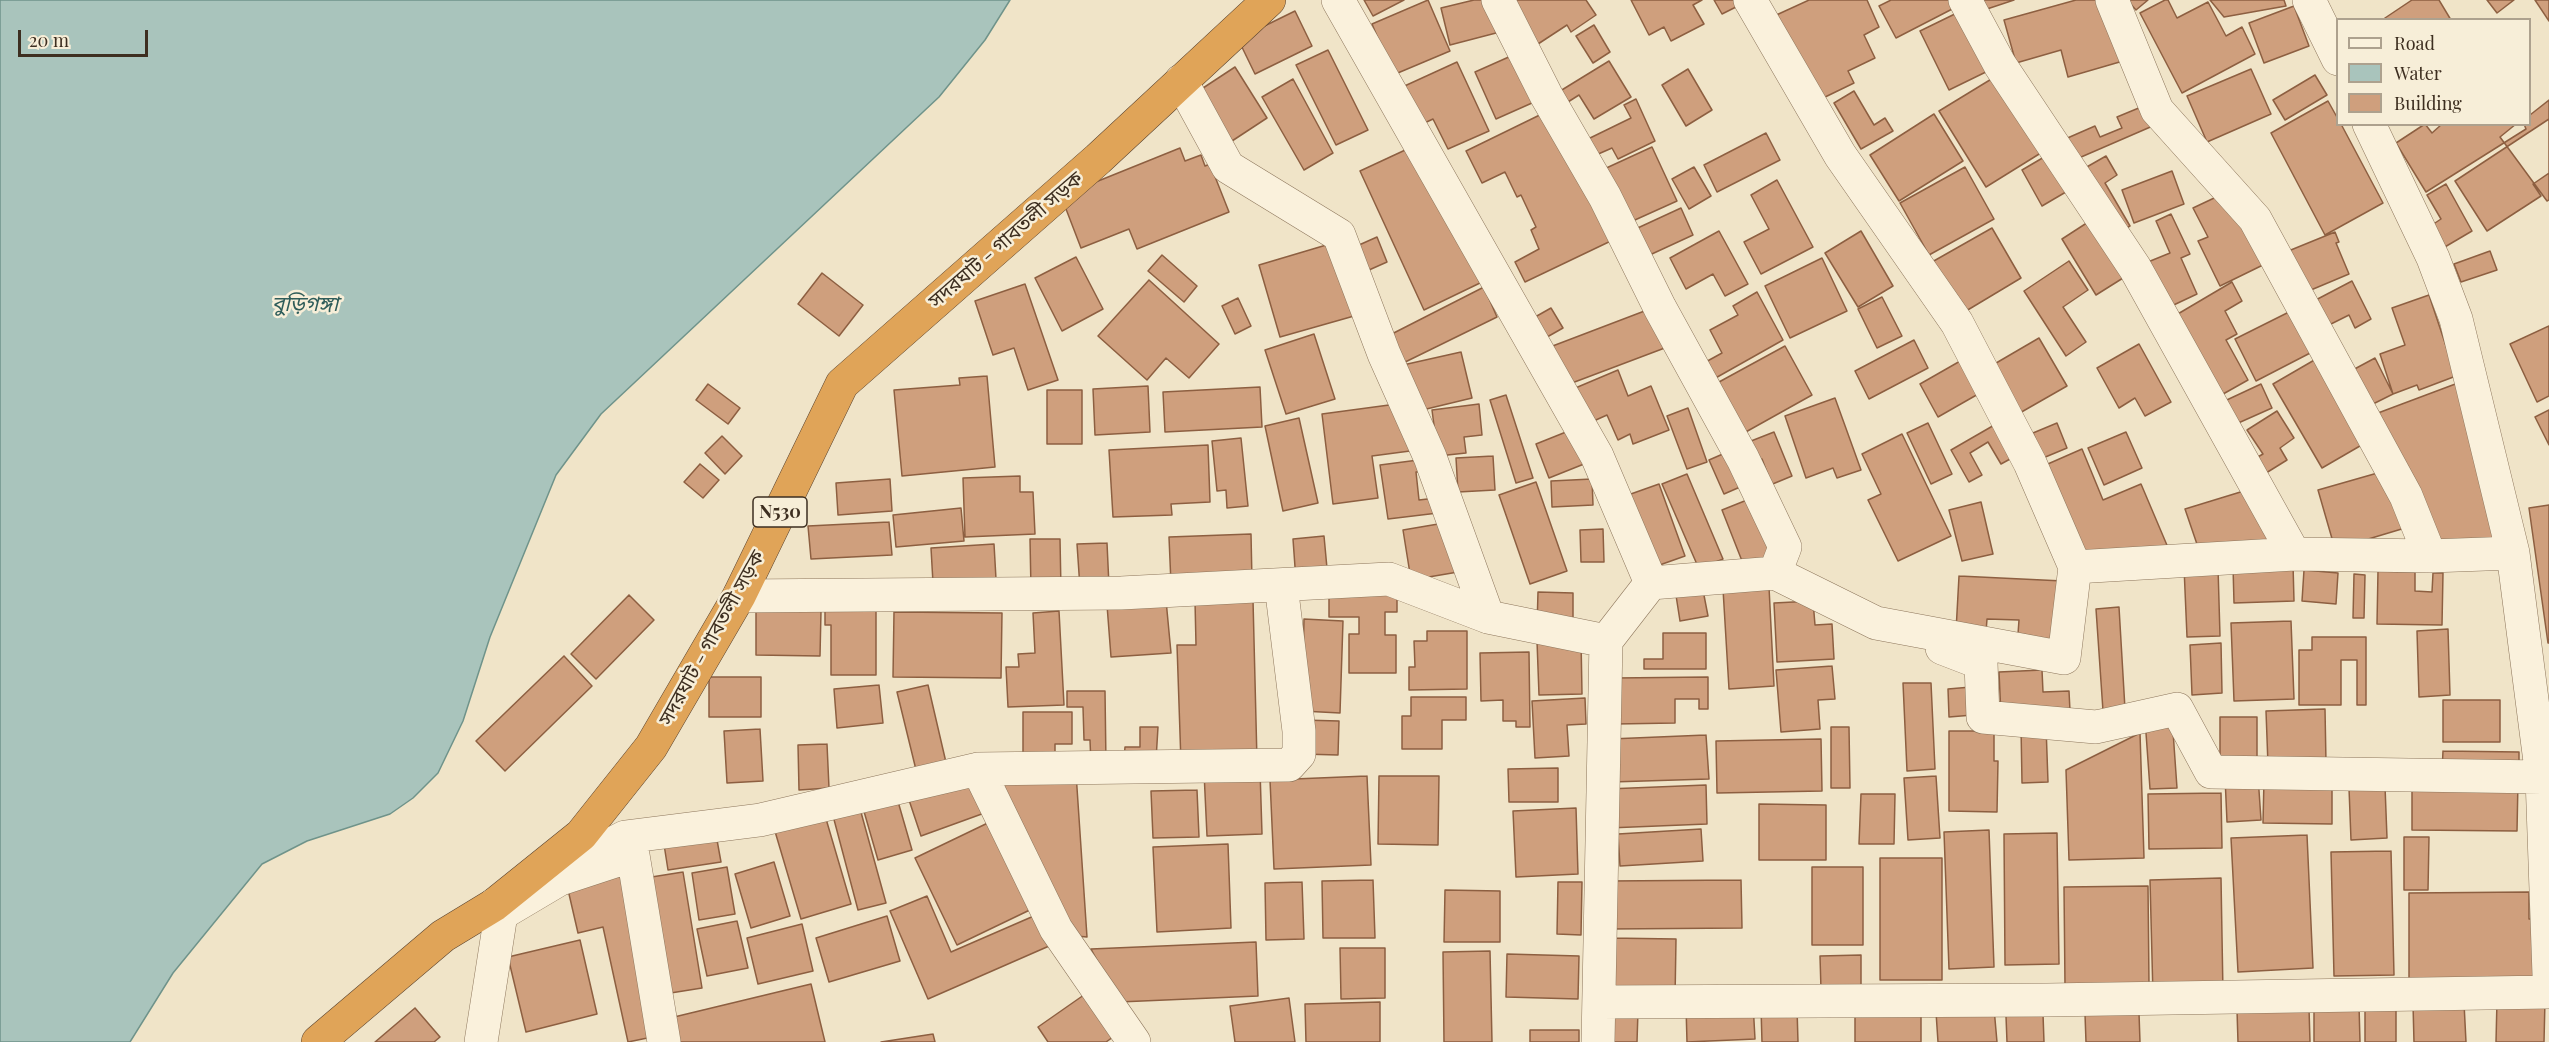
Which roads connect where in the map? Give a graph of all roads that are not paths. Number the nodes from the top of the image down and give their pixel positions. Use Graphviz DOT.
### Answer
graph roads {
  1 [pos="1269,0"];
  2 [pos="1338,0"];
  3 [pos="1498,0"];
  4 [pos="1750,0"];
  5 [pos="1965,0"];
  6 [pos="2112,0"];
  7 [pos="2309,0"];
  8 [pos="2336,57"];
  9 [pos="1181,81"];
  10 [pos="2370,126"];
  11 [pos="2514,553"];
  12 [pos="2294,554"];
  13 [pos="2430,556"];
  14 [pos="2075,567"];
  15 [pos="1775,573"];
  16 [pos="1651,583"];
  17 [pos="1281,585"];
  18 [pos="739,596"];
  19 [pos="1488,617"];
  20 [pos="1876,623"];
  21 [pos="1606,641"];
  22 [pos="978,768"];
  23 [pos="2542,777"];
  24 [pos="497,910"];
  25 [pos="2549,975"];
  26 [pos="2549,992"];
  27 [pos="1599,1002"];
  28 [pos="318,1042"];
  29 [pos="481,1042"];
  30 [pos="664,1042"];
  31 [pos="1134,1042"];
  32 [pos="1598,1042"];
  1 -- 9 [label="highway, সদরঘাট - গাবতলী সড়ক / N530"];
  2 -- 16 [label="street"];
  3 -- 15 [label="street"];
  4 -- 14 [label="street"];
  5 -- 12 [label="street"];
  6 -- 13 [label="street"];
  7 -- 8 [label="street"];
  9 -- 18 [label="highway, সদরঘাট - গাবতলী সড়ক / N530"];
  9 -- 19 [label="street"];
  10 -- 11 [label="street"];
  11 -- 13 [label="street"];
  11 -- 23 [label="street"];
  12 -- 13 [label="street"];
  12 -- 14 [label="street"];
  14 -- 20 [label="street"];
  15 -- 16 [label="street"];
  15 -- 20 [label="street"];
  16 -- 21 [label="street"];
  17 -- 18 [label="street"];
  17 -- 19 [label="street"];
  17 -- 22 [label="street"];
  18 -- 24 [label="highway, সদরঘাট - গাবতলী সড়ক / N530"];
  19 -- 21 [label="street"];
  20 -- 23 [label="street"];
  21 -- 27 [label="street"];
  22 -- 24 [label="street"];
  22 -- 31 [label="street"];
  23 -- 25 [label="street"];
  24 -- 28 [label="highway, সদরঘাট - গাবতলী সড়ক / N530"];
  24 -- 29 [label="street"];
  24 -- 30 [label="street"];
  26 -- 27 [label="street"];
  27 -- 32 [label="street"];
}
